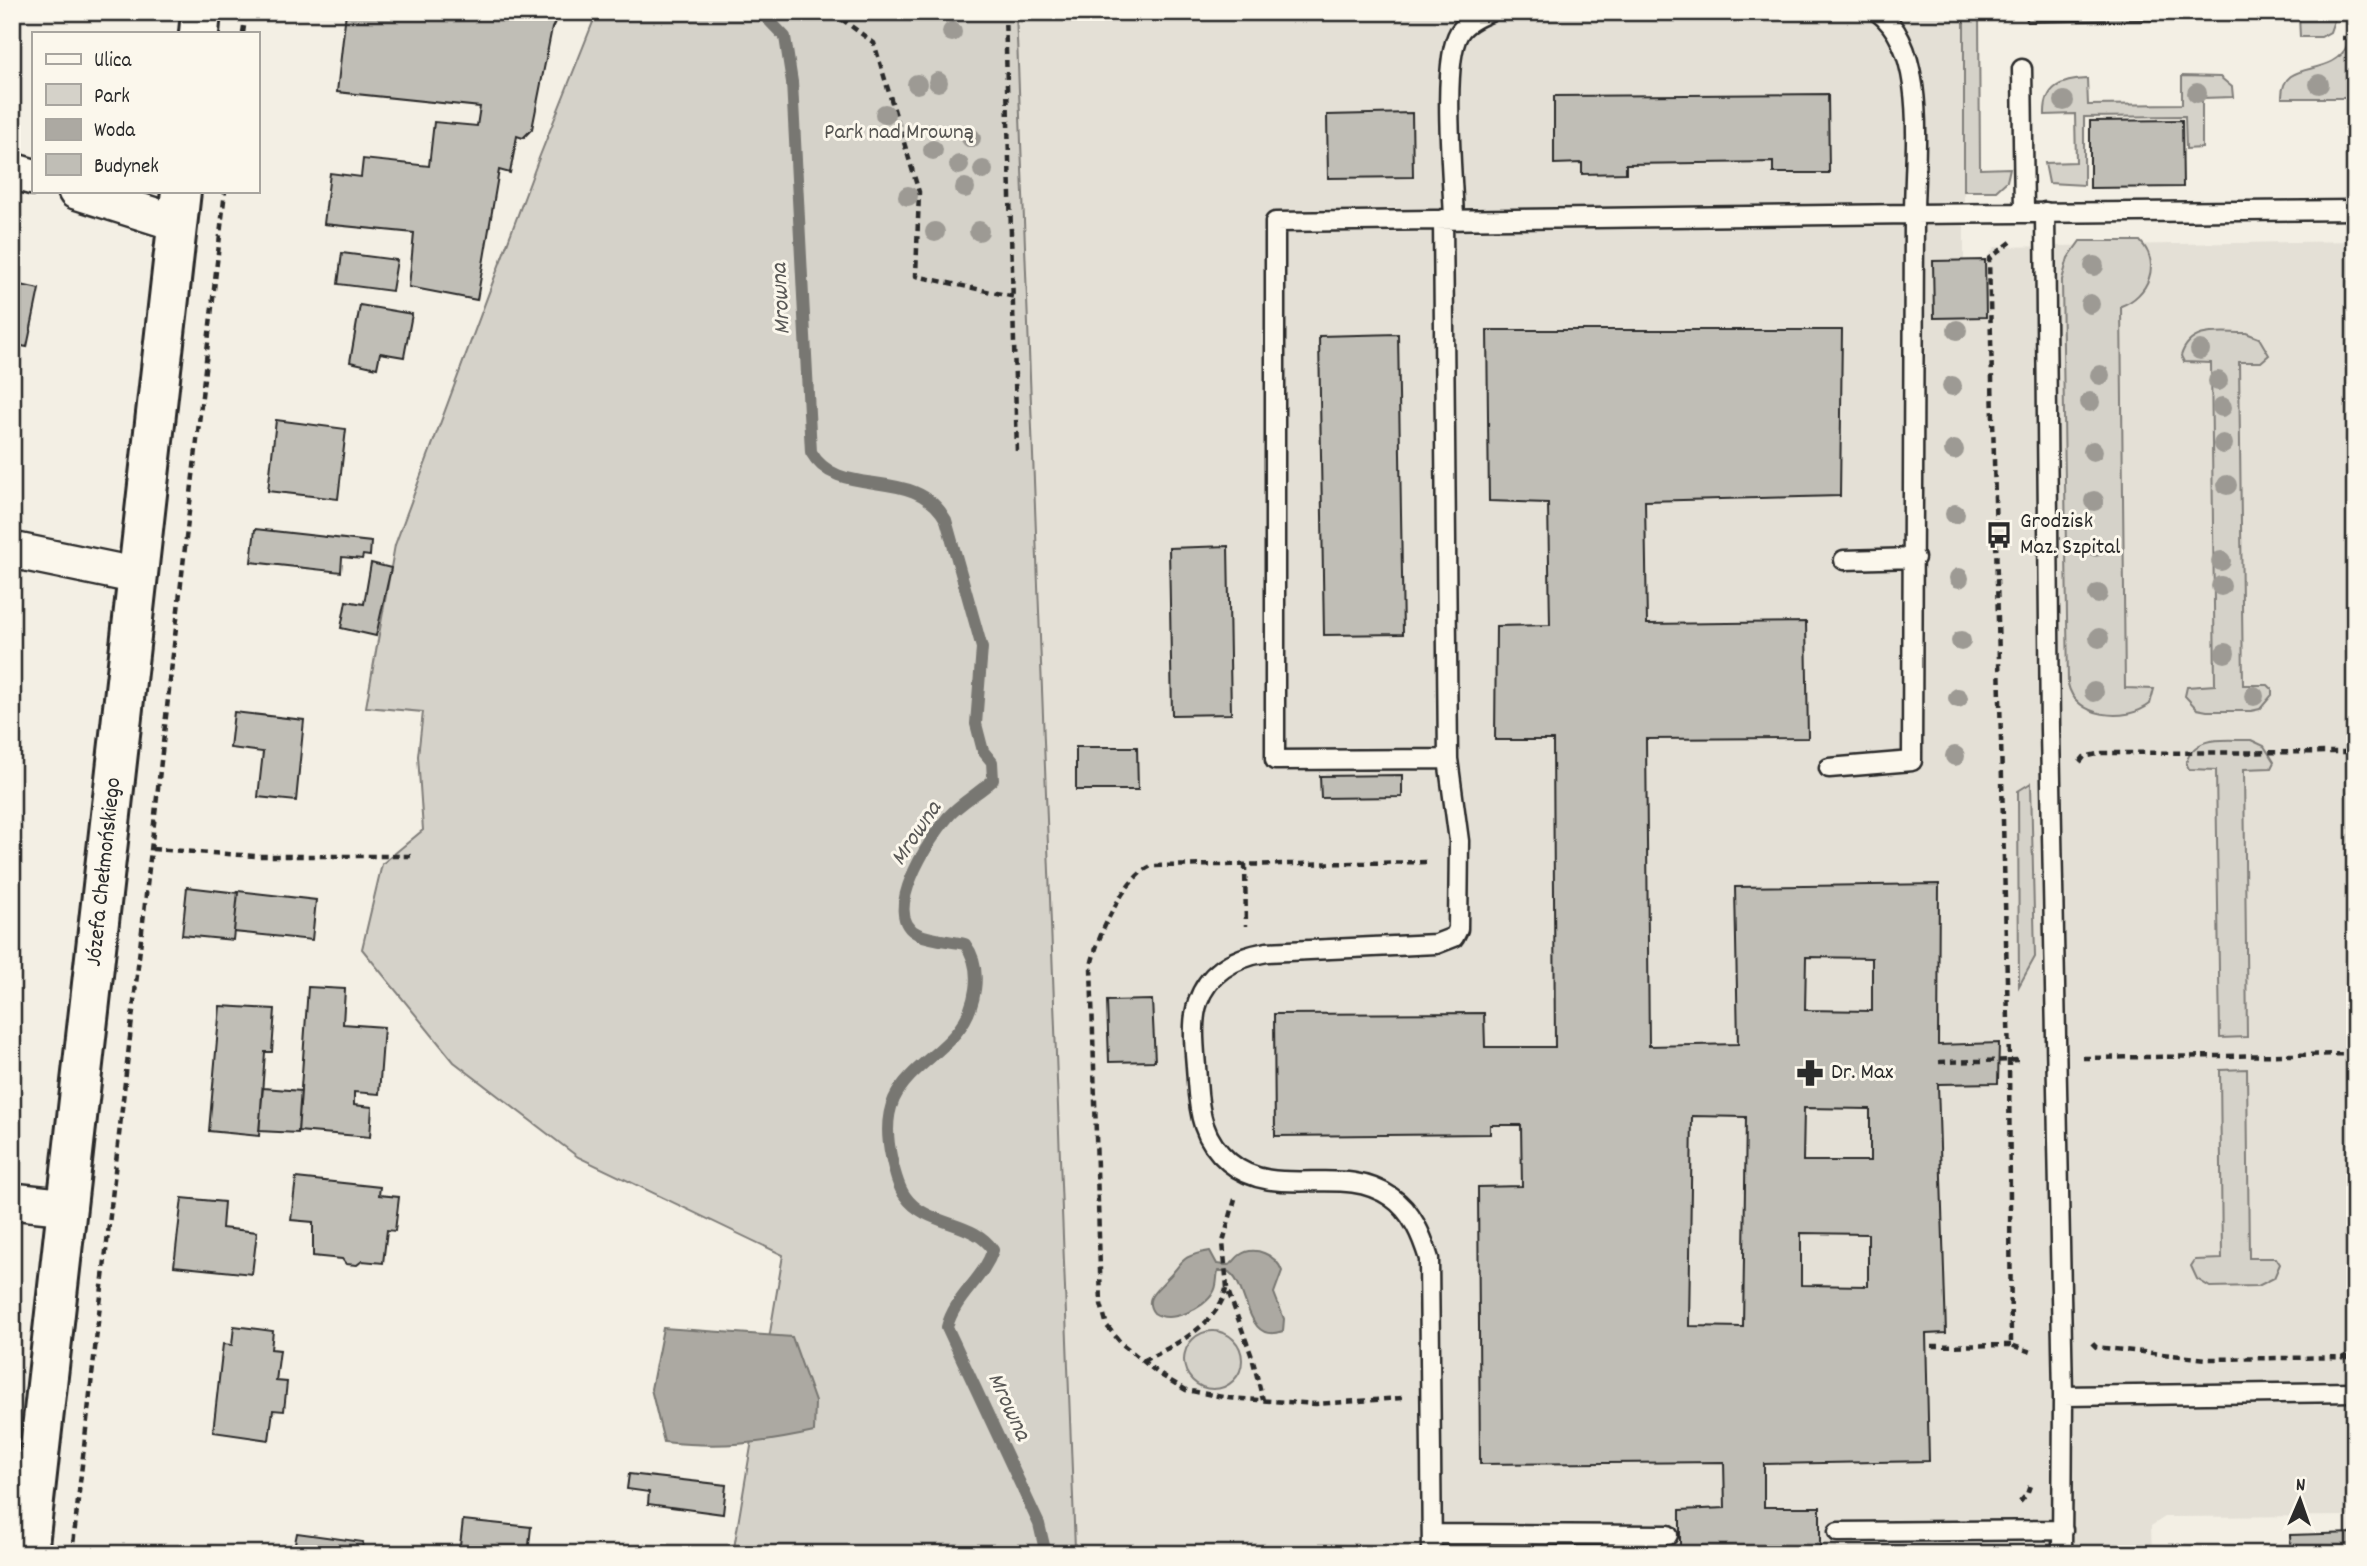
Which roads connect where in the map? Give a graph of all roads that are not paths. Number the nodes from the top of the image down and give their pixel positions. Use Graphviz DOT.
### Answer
graph roads {
  1 [pos="201,12"];
  2 [pos="1490,12"];
  3 [pos="1878,12"];
  4 [pos="199,32"];
  5 [pos="2022,69"];
  6 [pos="12,171"];
  7 [pos="32,177"];
  8 [pos="82,192"];
  9 [pos="179,207"];
  10 [pos="2355,210"];
  11 [pos="2024,211"];
  12 [pos="2045,212"];
  13 [pos="1914,214"];
  14 [pos="1448,219"];
  15 [pos="12,550"];
  16 [pos="1916,558"];
  17 [pos="1844,560"];
  18 [pos="138,576"];
  19 [pos="1448,759"];
  20 [pos="1829,768"];
  21 [pos="12,1201"];
  22 [pos="68,1207"];
  23 [pos="2355,1392"];
  24 [pos="2063,1396"];
  25 [pos="2063,1530"];
  26 [pos="1838,1532"];
  27 [pos="1432,1534"];
  28 [pos="1668,1535"];
  29 [pos="28,1554"];
  30 [pos="1432,1554"];
  31 [pos="2062,1554"];
  1 -- 4 [label="street"];
  2 -- 14 [label="lane"];
  3 -- 13 [label="lane"];
  5 -- 11 [label="lane"];
  6 -- 7 [label="street"];
  8 -- 9 [label="street"];
  9 -- 18 [label="street, Józefa Chełmońskiego"];
  10 -- 12 [label="lane"];
  11 -- 12 [label="lane"];
  11 -- 13 [label="lane"];
  12 -- 24 [label="lane"];
  13 -- 14 [label="lane"];
  13 -- 16 [label="lane"];
  14 -- 19 [label="lane"];
  14 -- 19 [label="lane"];
  15 -- 18 [label="street"];
  16 -- 17 [label="lane"];
  16 -- 20 [label="lane"];
  18 -- 22 [label="street, Józefa Chełmońskiego"];
  19 -- 27 [label="lane"];
  21 -- 22 [label="street"];
  22 -- 29 [label="street, Józefa Chełmońskiego"];
  23 -- 24 [label="lane"];
  24 -- 25 [label="lane"];
  25 -- 26 [label="lane"];
  25 -- 31 [label="lane"];
  27 -- 28 [label="lane"];
  27 -- 30 [label="lane"];
}
